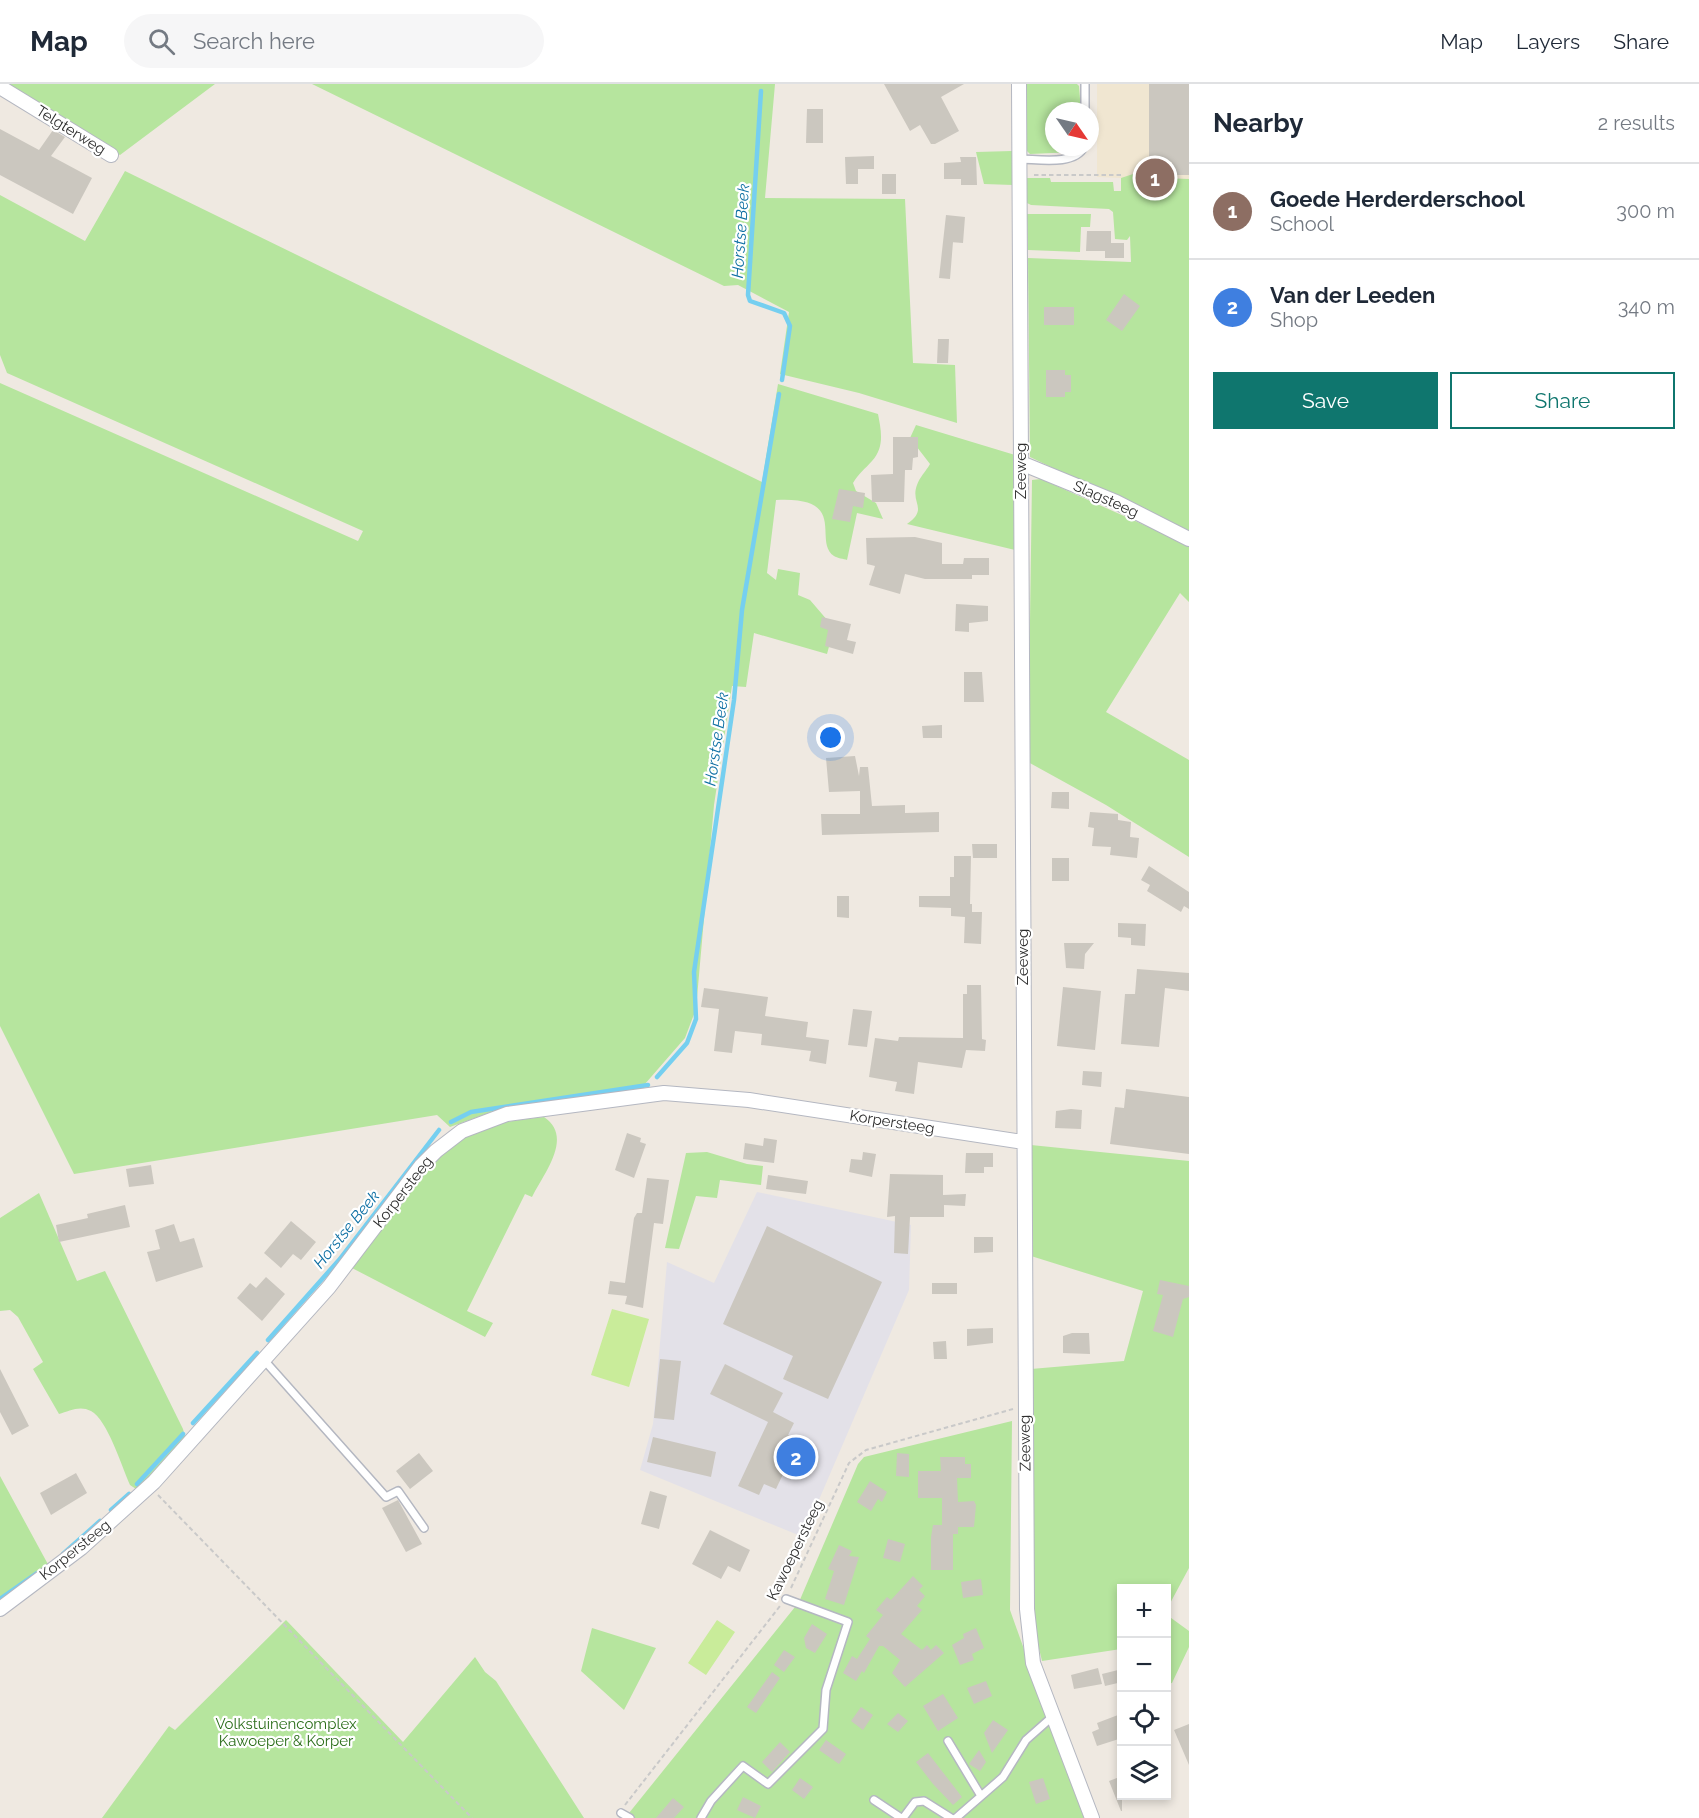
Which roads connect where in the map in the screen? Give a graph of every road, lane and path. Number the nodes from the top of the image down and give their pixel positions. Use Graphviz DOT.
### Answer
graph roads {
  1 [pos="1019,84"];
  2 [pos="1085,84"];
  3 [pos="0,87"];
  4 [pos="1085,102"];
  5 [pos="111,155"];
  6 [pos="1076,156"];
  7 [pos="1019,159"];
  8 [pos="1019,174"];
  9 [pos="1121,175"];
  10 [pos="1021,463"];
  11 [pos="1189,539"];
  12 [pos="1023,1142"];
  13 [pos="264,1360"];
  14 [pos="1025,1406"];
  15 [pos="150,1486"];
  16 [pos="424,1528"];
  17 [pos="786,1599"];
  18 [pos="0,1610"];
  19 [pos="1052,1717"];
  20 [pos="948,1741"];
  21 [pos="981,1796"];
  22 [pos="874,1800"];
  23 [pos="621,1813"];
  24 [pos="472,1818"];
  25 [pos="630,1818"];
  26 [pos="701,1818"];
  27 [pos="902,1818"];
  28 [pos="953,1818"];
  29 [pos="1092,1818"];
  1 -- 7 [label="street, Zeeweg"];
  2 -- 4 [label="lane"];
  3 -- 5 [label="street, Telgterweg"];
  6 -- 7 [label="lane"];
  7 -- 8 [label="street, Zeeweg"];
  8 -- 9 [label="path"];
  8 -- 10 [label="street, Zeeweg"];
  10 -- 11 [label="street, Slagsteeg"];
  10 -- 12 [label="street, Zeeweg"];
  12 -- 13 [label="street, Korpersteeg"];
  12 -- 14 [label="street, Zeeweg"];
  13 -- 15 [label="street, Korpersteeg"];
  13 -- 16 [label="lane"];
  14 -- 17 [label="path, Kawoepersteeg"];
  14 -- 19 [label="street, Zeeweg"];
  15 -- 18 [label="street, Korpersteeg"];
  15 -- 24 [label="path"];
  17 -- 23 [label="path, Kawoepersteeg"];
  17 -- 26 [label="lane"];
  19 -- 21 [label="lane"];
  19 -- 29 [label="street, Zeeweg"];
  20 -- 21 [label="lane"];
  21 -- 28 [label="lane"];
  22 -- 27 [label="lane"];
  23 -- 25 [label="lane"];
  27 -- 28 [label="lane"];
}
